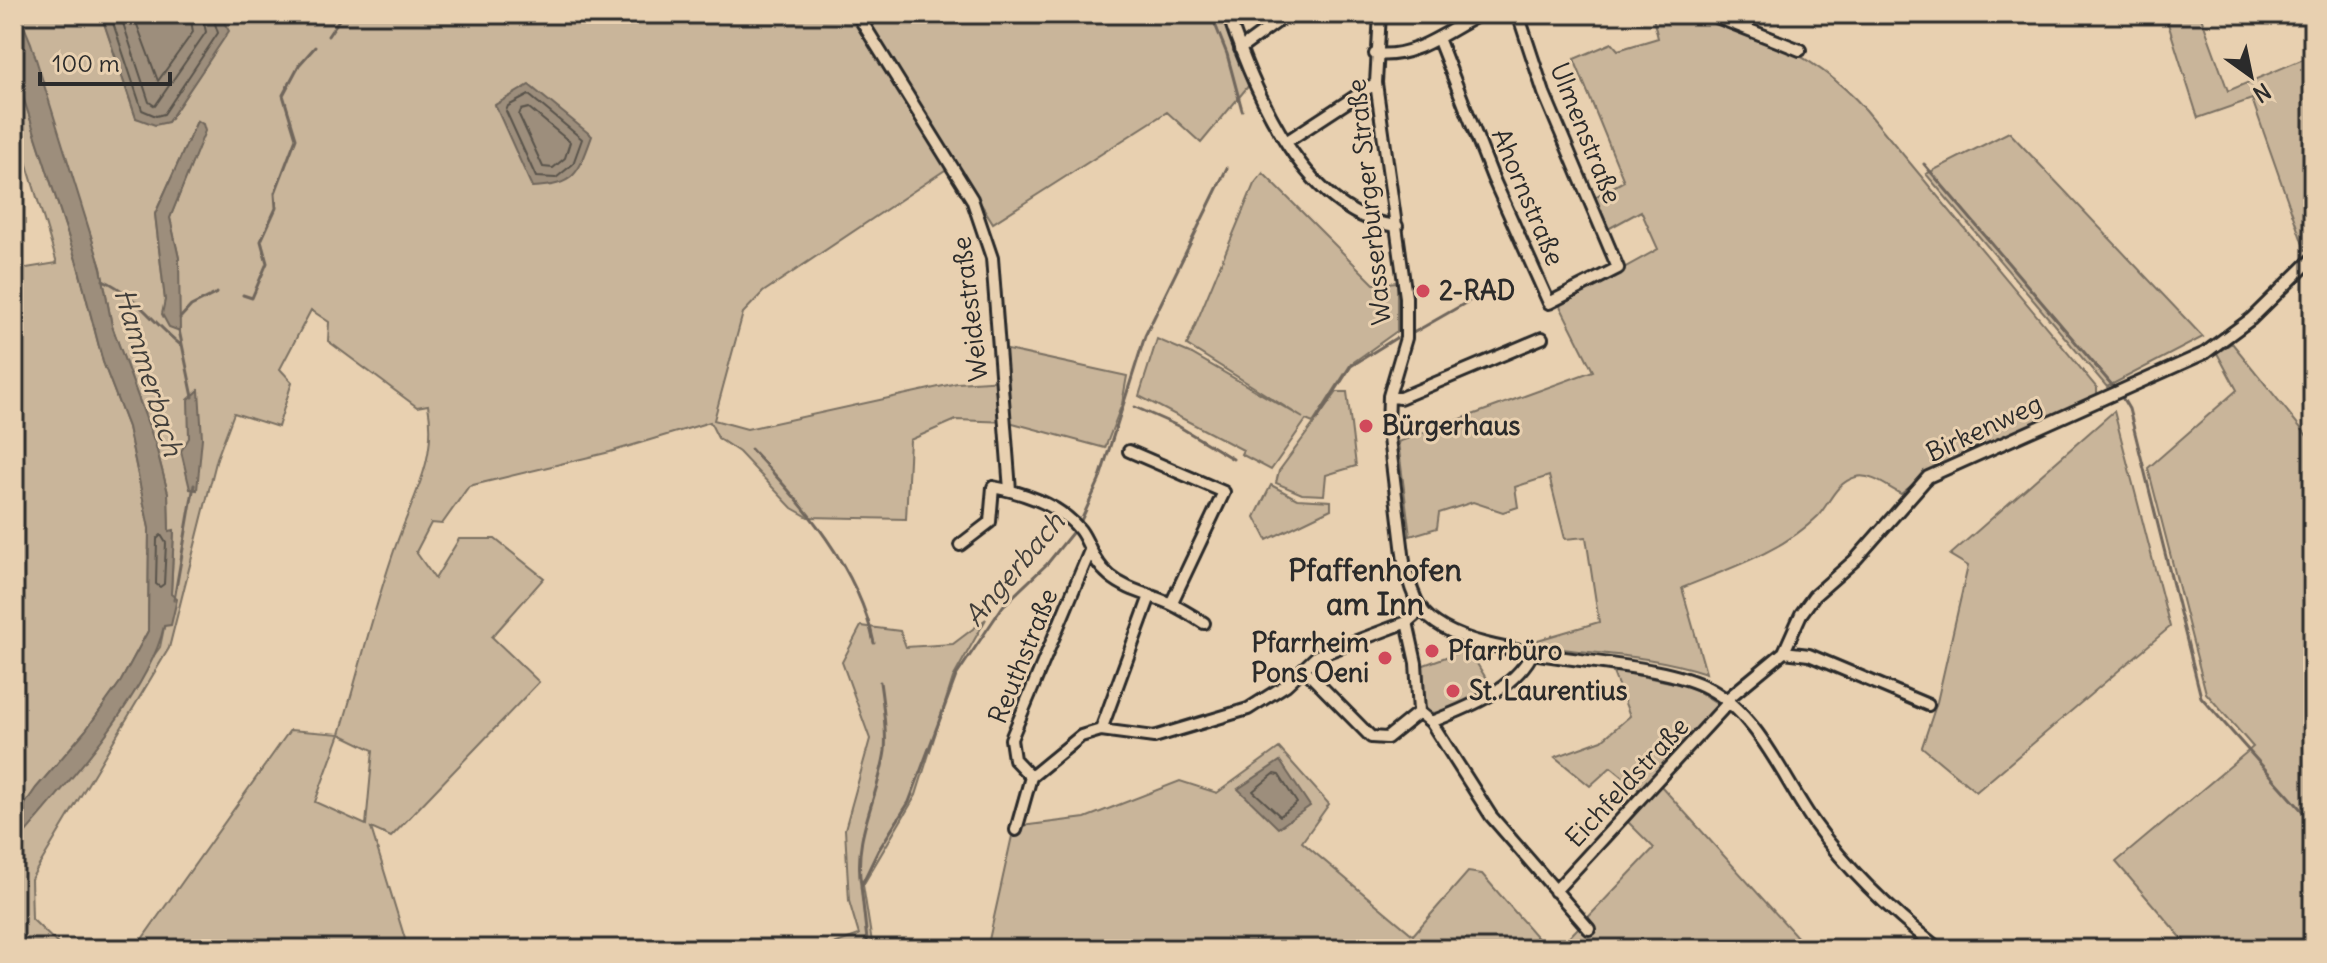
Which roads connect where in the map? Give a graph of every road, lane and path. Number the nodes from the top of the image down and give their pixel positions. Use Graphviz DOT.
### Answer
graph roads {
  1 [pos="857,14"];
  2 [pos="1228,14"];
  3 [pos="1288,14"];
  4 [pos="1380,14"];
  5 [pos="1481,14"];
  6 [pos="1518,14"];
  7 [pos="1709,14"];
  8 [pos="1438,38"];
  9 [pos="1240,49"];
  10 [pos="1800,50"];
  11 [pos="1375,54"];
  12 [pos="1376,83"];
  13 [pos="1286,142"];
  14 [pos="1397,226"];
  15 [pos="2313,258"];
  16 [pos="1618,268"];
  17 [pos="1542,338"];
  18 [pos="1389,396"];
  19 [pos="1129,451"];
  20 [pos="1010,490"];
  21 [pos="960,545"];
  22 [pos="1089,553"];
  23 [pos="1150,596"];
  24 [pos="1171,604"];
  25 [pos="1422,609"];
  26 [pos="1407,622"];
  27 [pos="1204,623"];
  28 [pos="1784,652"];
  29 [pos="1532,654"];
  30 [pos="1305,670"];
  31 [pos="1727,701"];
  32 [pos="1928,705"];
  33 [pos="1419,712"];
  34 [pos="1431,722"];
  35 [pos="1101,730"];
  36 [pos="1031,777"];
  37 [pos="1016,830"];
  38 [pos="1555,891"];
  39 [pos="1589,929"];
  40 [pos="1939,949"];
  1 -- 20 [label="street, Weidestraße"];
  2 -- 9 [label="street"];
  3 -- 9 [label="street"];
  4 -- 11 [label="street, Wasserburger Straße"];
  5 -- 8 [label="street"];
  6 -- 16 [label="street, Ulmenstraße"];
  7 -- 10 [label="street"];
  8 -- 11 [label="street"];
  8 -- 16 [label="street, Ahornstraße"];
  9 -- 13 [label="street"];
  11 -- 12 [label="street, Wasserburger Straße"];
  12 -- 13 [label="street"];
  12 -- 14 [label="street, Wasserburger Straße"];
  13 -- 14 [label="street"];
  14 -- 18 [label="street, Wasserburger Straße"];
  15 -- 28 [label="street, Birkenweg"];
  17 -- 18 [label="street"];
  18 -- 25 [label="street, Wasserburger Straße"];
  19 -- 24 [label="street"];
  20 -- 21 [label="street"];
  20 -- 22 [label="street"];
  22 -- 23 [label="street"];
  22 -- 36 [label="street, Reuthstraße"];
  23 -- 24 [label="street"];
  23 -- 35 [label="street"];
  24 -- 27 [label="street"];
  25 -- 26 [label="street"];
  25 -- 29 [label="street"];
  26 -- 30 [label="street"];
  26 -- 33 [label="street"];
  28 -- 31 [label="street, Birkenweg"];
  28 -- 32 [label="street"];
  29 -- 31 [label="street"];
  29 -- 34 [label="street"];
  30 -- 33 [label="street"];
  30 -- 35 [label="street"];
  31 -- 38 [label="street, Eichfeldstraße"];
  31 -- 40 [label="street"];
  33 -- 34 [label="street"];
  34 -- 38 [label="street"];
  35 -- 36 [label="street"];
  36 -- 37 [label="street"];
  38 -- 39 [label="street"];
}
